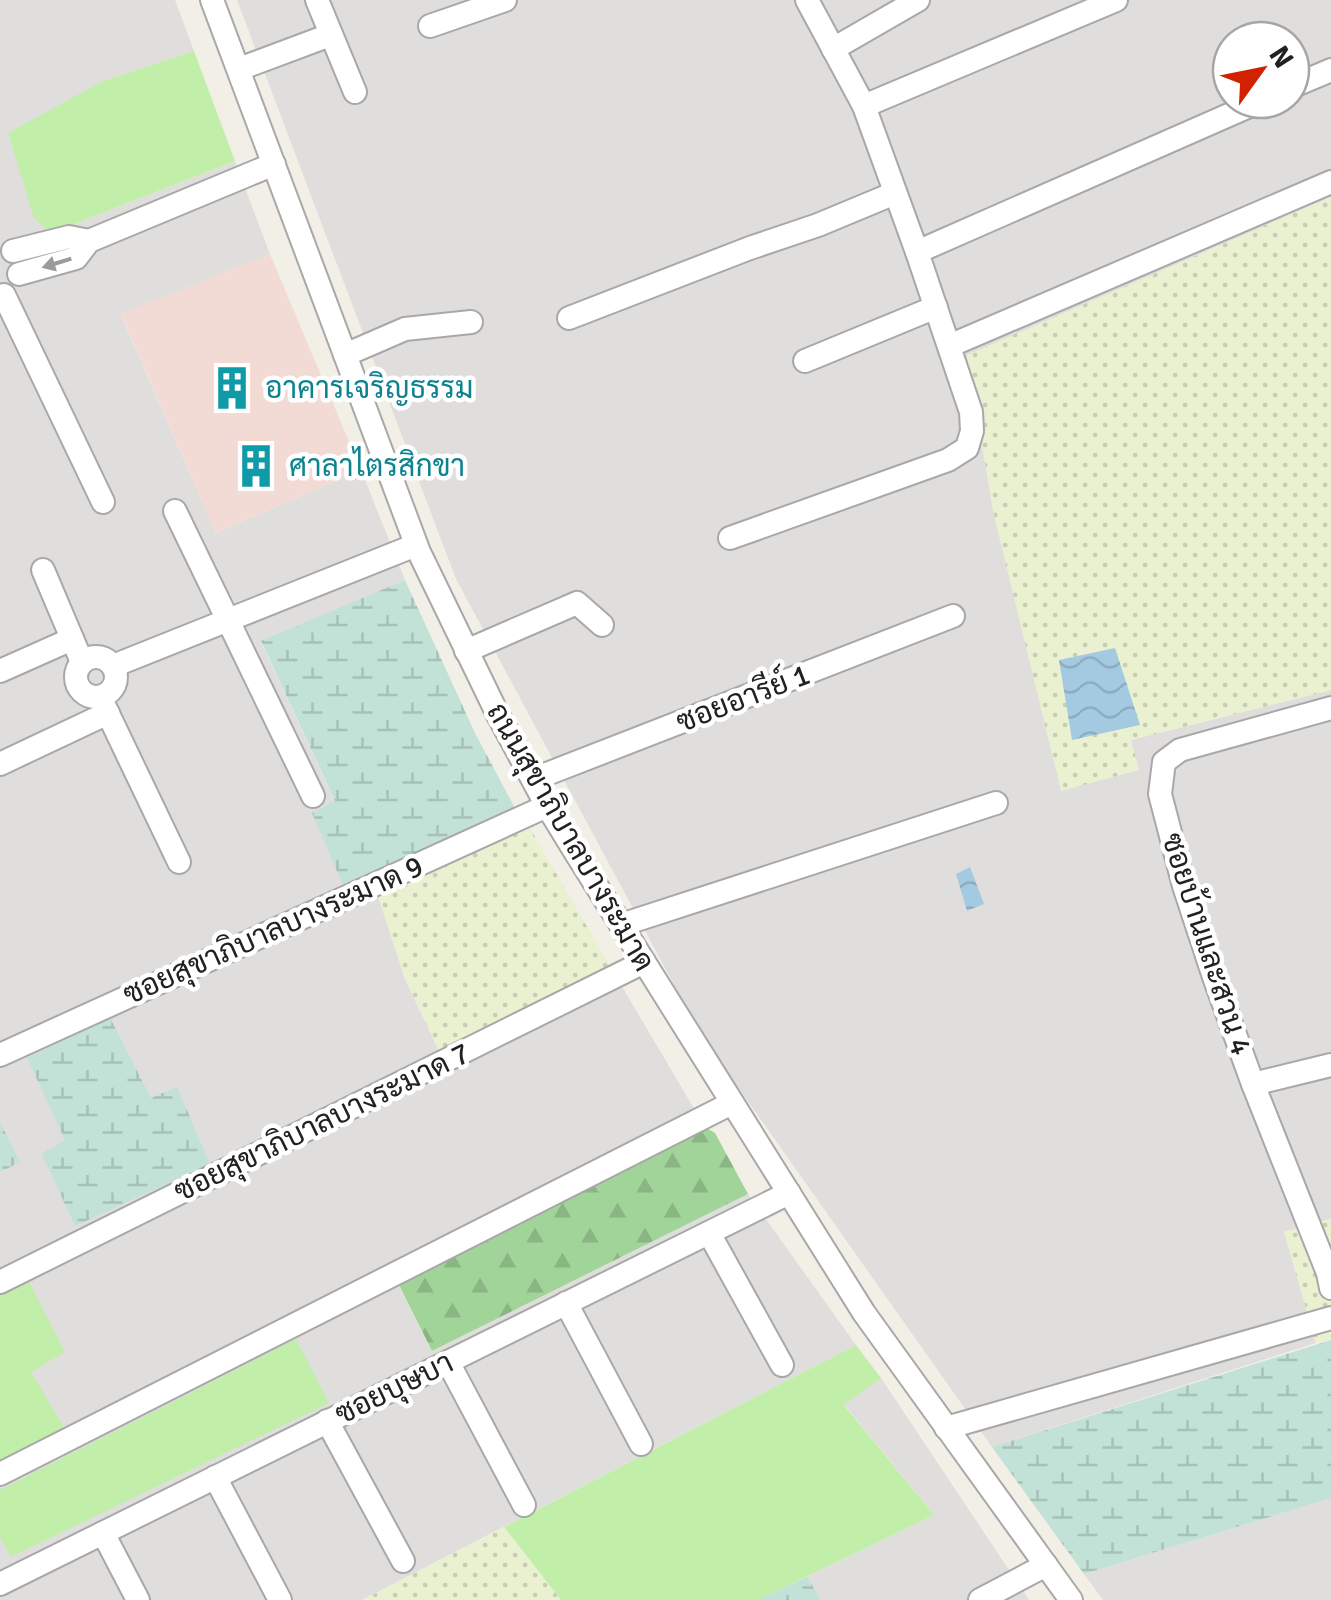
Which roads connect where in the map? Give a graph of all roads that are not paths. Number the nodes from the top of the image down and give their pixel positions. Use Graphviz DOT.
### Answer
graph roads {
  1 [pos="212,0"];
  2 [pos="317,0"];
  3 [pos="505,0"];
  4 [pos="807,0"];
  5 [pos="918,0"];
  6 [pos="1116,0"];
  7 [pos="430,26"];
  8 [pos="330,35"];
  9 [pos="832,49"];
  10 [pos="238,69"];
  11 [pos="355,92"];
  12 [pos="864,106"];
  13 [pos="1217,120"];
  14 [pos="274,164"];
  15 [pos="1331,182"];
  16 [pos="896,193"];
  17 [pos="89,242"];
  18 [pos="6,246"];
  19 [pos="917,252"];
  20 [pos="19,274"];
  21 [pos="2,296"];
  22 [pos="936,307"];
  23 [pos="569,318"];
  24 [pos="471,322"];
  25 [pos="949,346"];
  26 [pos="346,355"];
  27 [pos="806,360"];
  28 [pos="103,502"];
  29 [pos="175,511"];
  30 [pos="730,538"];
  31 [pos="416,545"];
  32 [pos="43,570"];
  33 [pos="953,616"];
  34 [pos="228,620"];
  35 [pos="602,625"];
  36 [pos="72,639"];
  37 [pos="466,651"];
  38 [pos="82,662"];
  39 [pos="112,666"];
  40 [pos="0,672"];
  41 [pos="104,705"];
  42 [pos="1331,708"];
  43 [pos="0,764"];
  44 [pos="534,778"];
  45 [pos="313,796"];
  46 [pos="996,803"];
  47 [pos="547,806"];
  48 [pos="179,862"];
  49 [pos="621,925"];
  50 [pos="644,962"];
  51 [pos="0,1055"];
  52 [pos="1331,1065"];
  53 [pos="1253,1084"];
  54 [pos="732,1103"];
  55 [pos="788,1193"];
  56 [pos="710,1233"];
  57 [pos="0,1282"];
  58 [pos="1331,1288"];
  59 [pos="566,1304"];
  60 [pos="1331,1318"];
  61 [pos="448,1362"];
  62 [pos="782,1366"];
  63 [pos="328,1422"];
  64 [pos="946,1428"];
  65 [pos="642,1444"];
  66 [pos="0,1474"];
  67 [pos="216,1477"];
  68 [pos="524,1505"];
  69 [pos="103,1533"];
  70 [pos="403,1561"];
  71 [pos="1046,1565"];
  72 [pos="0,1584"];
  73 [pos="138,1600"];
  74 [pos="280,1600"];
  75 [pos="980,1600"];
  76 [pos="1071,1600"];
  1 -- 10 [label="street, ถนนสุขาภิบาลบางระมาด"];
  2 -- 8 [label="street"];
  3 -- 7 [label="street"];
  4 -- 9 [label="street"];
  5 -- 9 [label="street"];
  6 -- 12 [label="street"];
  8 -- 10 [label="street"];
  8 -- 11 [label="street"];
  9 -- 12 [label="street"];
  10 -- 14 [label="street, ถนนสุขาภิบาลบางระมาด"];
  12 -- 16 [label="street"];
  13 -- 19 [label="street"];
  14 -- 17 [label="street"];
  14 -- 26 [label="street, ถนนสุขาภิบาลบางระมาด"];
  15 -- 25 [label="street"];
  16 -- 19 [label="street"];
  16 -- 23 [label="street"];
  17 -- 18 [label="street"];
  17 -- 20 [label="street, one-way"];
  18 -- 20 [label="street"];
  19 -- 22 [label="street"];
  20 -- 21 [label="street"];
  21 -- 28 [label="street"];
  22 -- 25 [label="street"];
  22 -- 27 [label="street"];
  24 -- 26 [label="street"];
  25 -- 30 [label="street"];
  26 -- 31 [label="street, ถนนสุขาภิบาลบางระมาด"];
  29 -- 34 [label="street"];
  31 -- 34 [label="street"];
  31 -- 37 [label="street, ถนนสุขาภิบาลบางระมาด"];
  32 -- 36 [label="street"];
  33 -- 44 [label="street, ซอยอารีย์ 1"];
  34 -- 39 [label="street"];
  34 -- 45 [label="street"];
  35 -- 37 [label="street"];
  36 -- 38 [label="street"];
  36 -- 40 [label="street"];
  37 -- 44 [label="street, ถนนสุขาภิบาลบางระมาด"];
  38 -- 39 [label="street"];
  38 -- 41 [label="street"];
  39 -- 41 [label="street"];
  41 -- 43 [label="street"];
  41 -- 48 [label="street"];
  42 -- 53 [label="street, ซอยบ้านและสวน 4"];
  44 -- 47 [label="street, ถนนสุขาภิบาลบางระมาด"];
  46 -- 49 [label="street"];
  47 -- 49 [label="street, ถนนสุขาภิบาลบางระมาด"];
  47 -- 51 [label="street, ซอยสุขาภิบาลบางระมาด 9"];
  49 -- 50 [label="street, ถนนสุขาภิบาลบางระมาด"];
  50 -- 54 [label="street, ถนนสุขาภิบาลบางระมาด"];
  50 -- 57 [label="street, ซอยสุขาภิบาลบางระมาด 7"];
  52 -- 53 [label="street"];
  53 -- 58 [label="street, ซอยบ้านและสวน 4"];
  54 -- 55 [label="street, ถนนสุขาภิบาลบางระมาด"];
  54 -- 66 [label="street"];
  55 -- 56 [label="street, ซอยบุษบา"];
  55 -- 64 [label="street, ถนนสุขาภิบาลบางระมาด"];
  56 -- 59 [label="street, ซอยบุษบา"];
  56 -- 62 [label="street"];
  59 -- 61 [label="street, ซอยบุษบา"];
  59 -- 65 [label="street"];
  60 -- 64 [label="street"];
  61 -- 63 [label="street, ซอยบุษบา"];
  61 -- 68 [label="street"];
  63 -- 67 [label="street, ซอยบุษบา"];
  63 -- 70 [label="street"];
  64 -- 71 [label="street, ถนนสุขาภิบาลบางระมาด"];
  67 -- 69 [label="street, ซอยบุษบา"];
  67 -- 74 [label="street"];
  69 -- 72 [label="street, ซอยบุษบา"];
  69 -- 73 [label="street"];
  71 -- 75 [label="street"];
  71 -- 76 [label="street, ถนนสุขาภิบาลบางระมาด"];
}
